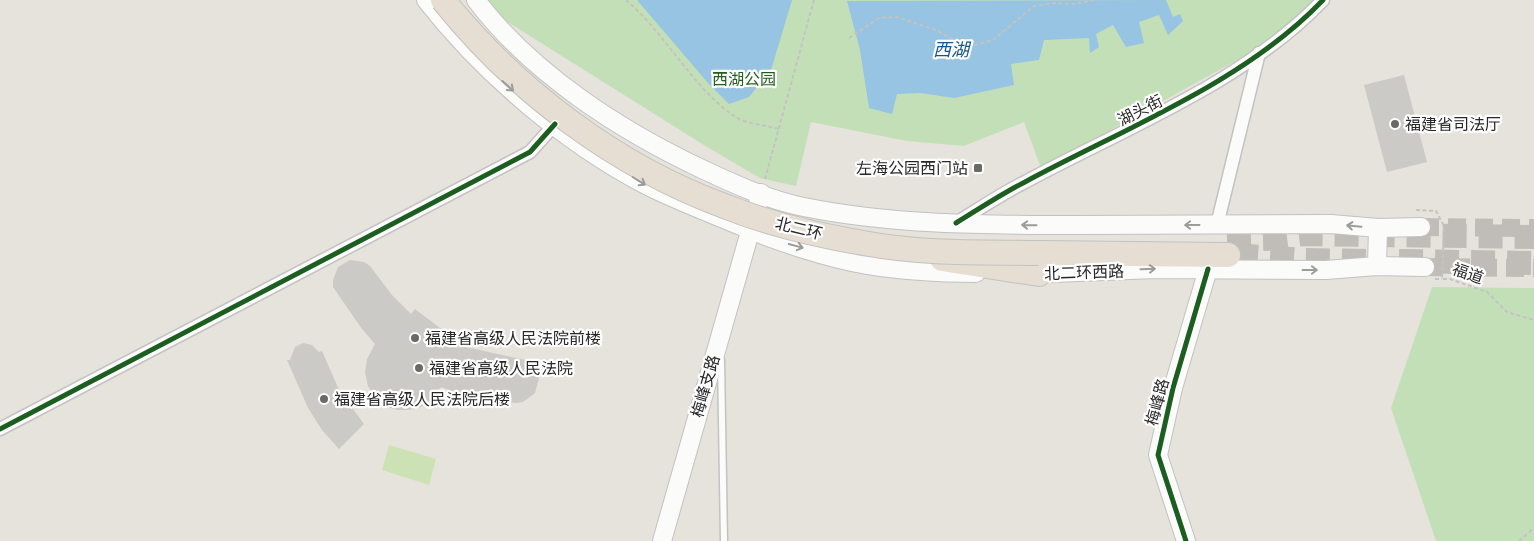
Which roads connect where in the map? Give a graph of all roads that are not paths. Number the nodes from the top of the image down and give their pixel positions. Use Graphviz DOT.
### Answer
graph roads {
  1 [pos="426,0"];
  2 [pos="443,0"];
  3 [pos="460,0"];
  4 [pos="476,0"];
  5 [pos="1323,0"];
  6 [pos="1259,53"];
  7 [pos="554,124"];
  8 [pos="761,194"];
  9 [pos="1418,218"];
  10 [pos="956,223"];
  11 [pos="1378,228"];
  12 [pos="750,230"];
  13 [pos="1224,240"];
  14 [pos="871,244"];
  15 [pos="1039,255"];
  16 [pos="1377,266"];
  17 [pos="1425,267"];
  18 [pos="1208,270"];
  19 [pos="720,333"];
  20 [pos="0,430"];
  21 [pos="662,541"];
  22 [pos="724,541"];
  23 [pos="1186,541"];
  1 -- 7 [label="main road, 北二环西路, one-way"];
  2 -- 14 [label="highway, 北二环, bridge"];
  3 -- 15 [label="highway, 北二环"];
  4 -- 8 [label="main road"];
  5 -- 6 [label="street, 湖头街"];
  6 -- 10 [label="street, 湖头街"];
  6 -- 13 [label="street"];
  7 -- 12 [label="main road, 北二环西路, one-way"];
  7 -- 20 [label="street"];
  8 -- 10 [label="main road"];
  8 -- 12 [label="main road"];
  9 -- 11 [label="main road"];
  13 -- 10 [label="main road, one-way"];
  11 -- 13 [label="main road, one-way"];
  11 -- 16 [label="main road"];
  12 -- 15 [label="main road, 北二环西路, one-way"];
  12 -- 19 [label="main road, 梅峰支路"];
  13 -- 15 [label="highway, 北二环"];
  14 -- 15 [label="highway, 北二环, bridge"];
  14 -- 15 [label="highway, bridge"];
  15 -- 18 [label="main road, 北二环西路, one-way"];
  16 -- 17 [label="main road, 北二环西路"];
  18 -- 16 [label="main road, 北二环西路, one-way"];
  18 -- 23 [label="main road, 梅峰路"];
  19 -- 21 [label="main road, 梅峰支路"];
  19 -- 22 [label="lane"];
}
